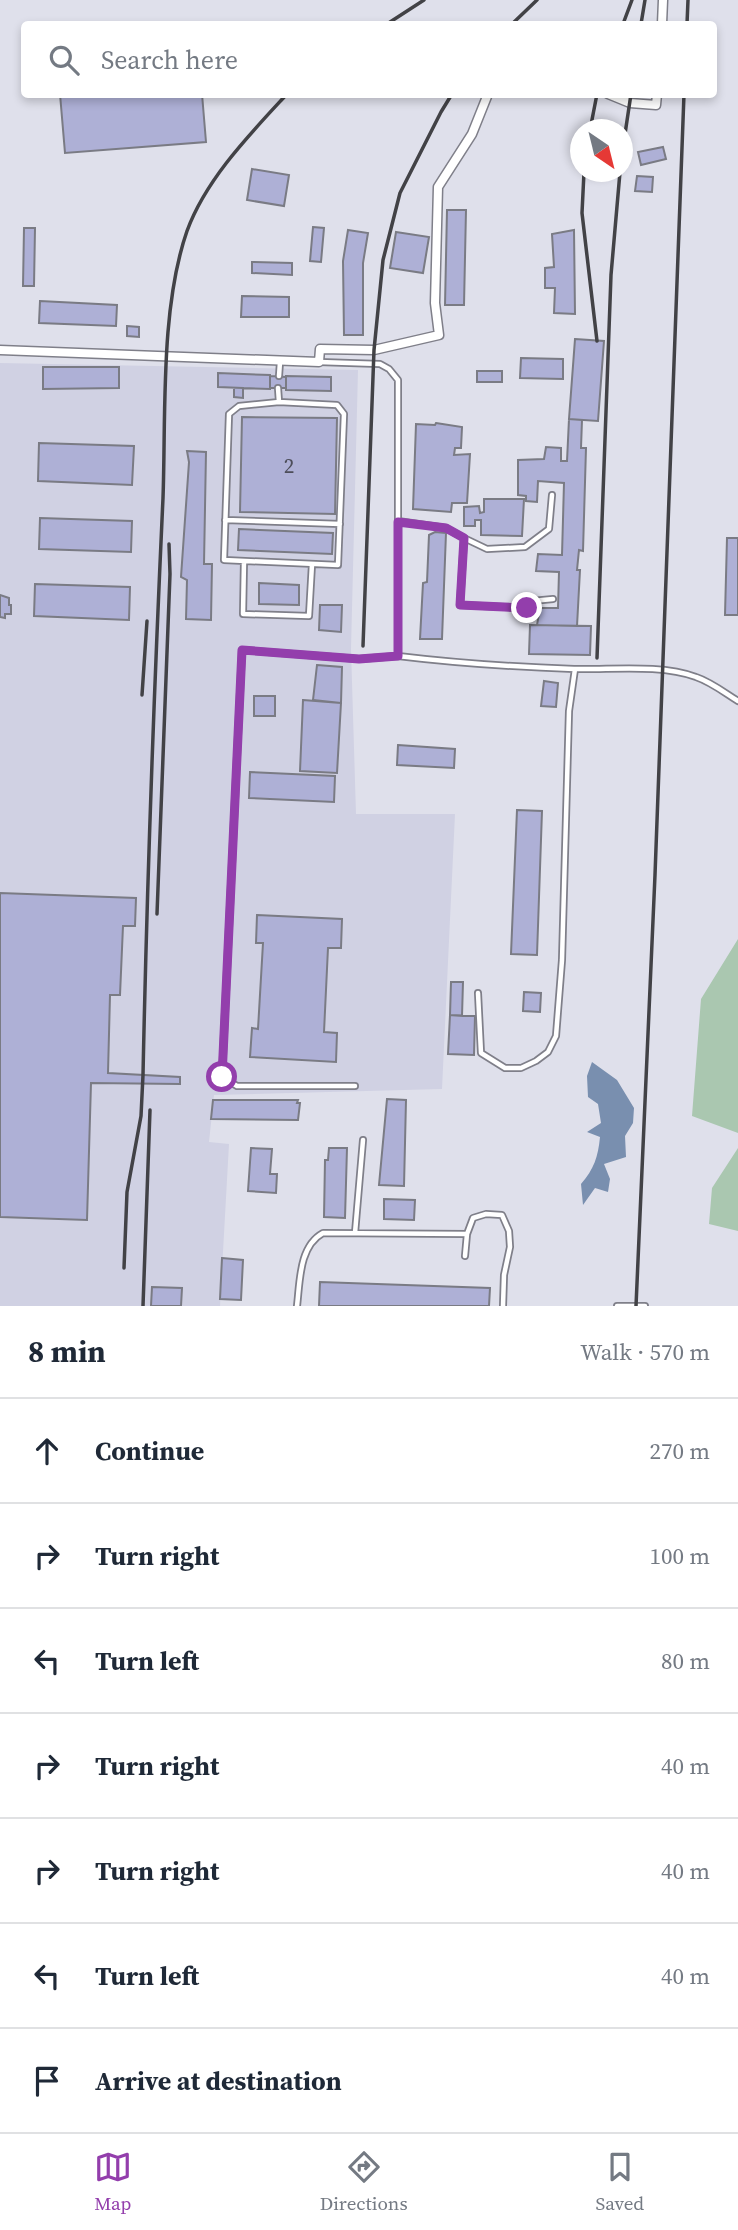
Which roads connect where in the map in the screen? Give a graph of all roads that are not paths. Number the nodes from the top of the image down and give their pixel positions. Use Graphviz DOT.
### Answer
graph roads {
  1 [pos="663,0"];
  2 [pos="662,21"];
  3 [pos="486,98"];
  4 [pos="618,98"];
  5 [pos="657,98"];
  6 [pos="0,350"];
  7 [pos="280,361"];
  8 [pos="320,362"];
  9 [pos="279,376"];
  10 [pos="278,388"];
  11 [pos="279,402"];
  12 [pos="552,495"];
  13 [pos="225,520"];
  14 [pos="398,522"];
  15 [pos="340,524"];
  16 [pos="464,538"];
  17 [pos="244,561"];
  18 [pos="312,564"];
  19 [pos="553,599"];
  20 [pos="398,656"];
  21 [pos="575,669"];
  22 [pos="738,701"];
  23 [pos="478,993"];
  24 [pos="355,1086"];
  25 [pos="363,1140"];
  26 [pos="355,1233"];
  27 [pos="467,1234"];
  28 [pos="465,1256"];
  29 [pos="297,1306"];
  30 [pos="503,1306"];
  31 [pos="617,1306"];
  32 [pos="645,1306"];
  1 -- 2 [label="street"];
  3 -- 8 [label="street"];
  4 -- 5 [label="street"];
  6 -- 7 [label="street"];
  7 -- 8 [label="street"];
  7 -- 9 [label="lane"];
  8 -- 14 [label="lane"];
  10 -- 11 [label="lane"];
  11 -- 13 [label="lane"];
  11 -- 15 [label="lane"];
  12 -- 16 [label="lane"];
  13 -- 15 [label="lane"];
  13 -- 17 [label="lane"];
  14 -- 16 [label="lane"];
  14 -- 20 [label="lane"];
  15 -- 18 [label="lane"];
  16 -- 19 [label="lane"];
  17 -- 18 [label="lane"];
  17 -- 18 [label="lane"];
  20 -- 21 [label="lane"];
  20 -- 24 [label="lane"];
  21 -- 22 [label="lane"];
  21 -- 23 [label="lane"];
  25 -- 26 [label="lane"];
  26 -- 27 [label="lane"];
  26 -- 29 [label="lane"];
  27 -- 28 [label="lane"];
  27 -- 30 [label="lane"];
  31 -- 32 [label="lane"];
}
